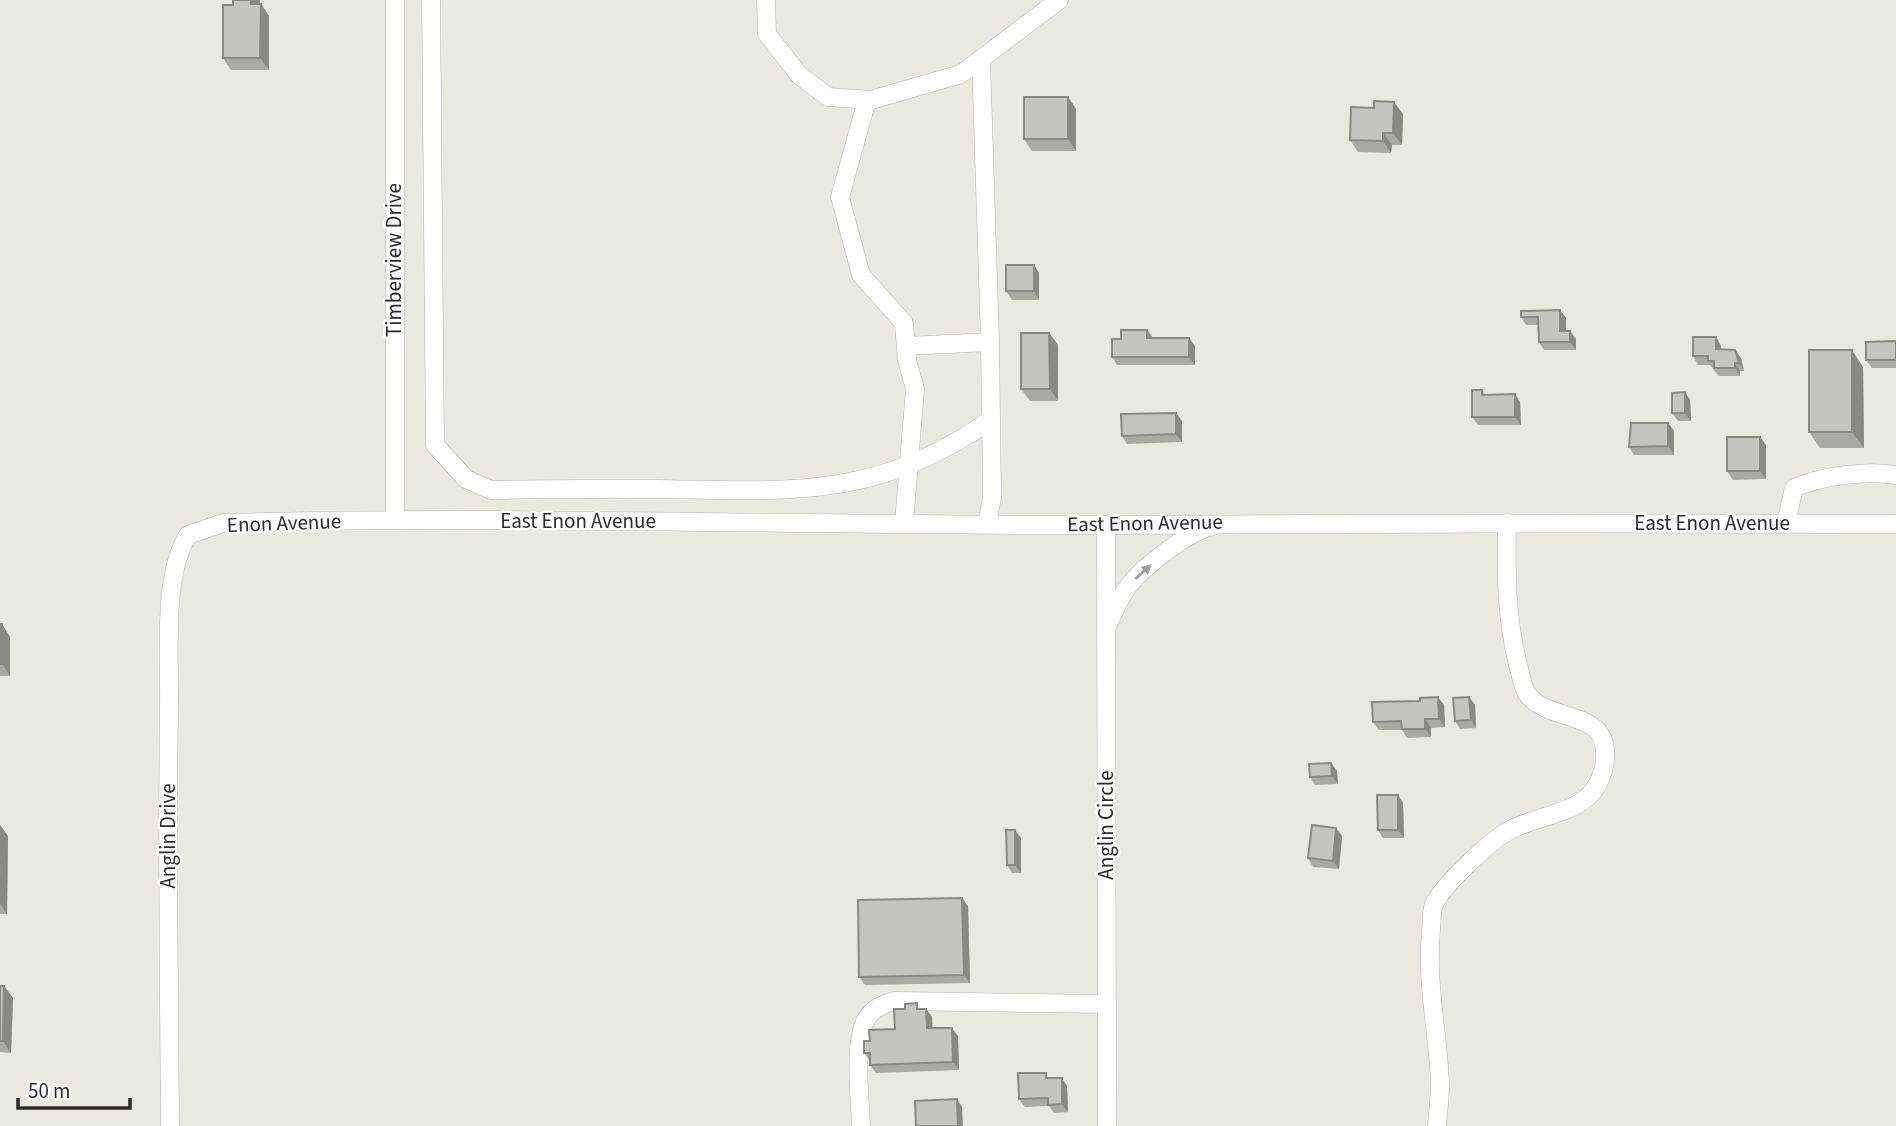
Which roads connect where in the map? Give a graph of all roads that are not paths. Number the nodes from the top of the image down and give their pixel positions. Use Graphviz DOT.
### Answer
graph roads {
  1 [pos="395,0"];
  2 [pos="431,0"];
  3 [pos="766,0"];
  4 [pos="1059,0"];
  5 [pos="981,59"];
  6 [pos="867,100"];
  7 [pos="990,342"];
  8 [pos="906,346"];
  9 [pos="989,421"];
  10 [pos="910,466"];
  11 [pos="1896,475"];
  12 [pos="395,519"];
  13 [pos="1230,522"];
  14 [pos="904,523"];
  15 [pos="1507,523"];
  16 [pos="1786,523"];
  17 [pos="987,524"];
  18 [pos="1896,524"];
  19 [pos="1106,525"];
  20 [pos="181,546"];
  21 [pos="1106,629"];
  22 [pos="1106,1004"];
  23 [pos="170,1126"];
  24 [pos="861,1126"];
  25 [pos="1107,1126"];
  26 [pos="1437,1126"];
  1 -- 12 [label="street, Timberview Drive"];
  2 -- 10 [label="street"];
  3 -- 6 [label="street"];
  4 -- 5 [label="street"];
  5 -- 6 [label="street"];
  5 -- 7 [label="street"];
  6 -- 8 [label="street"];
  7 -- 8 [label="street"];
  7 -- 9 [label="street"];
  8 -- 10 [label="street"];
  9 -- 10 [label="street"];
  9 -- 17 [label="street"];
  10 -- 14 [label="street"];
  11 -- 16 [label="street"];
  12 -- 14 [label="street, East Enon Avenue"];
  12 -- 20 [label="street, Enon Avenue"];
  13 -- 15 [label="street, East Enon Avenue"];
  13 -- 19 [label="street, East Enon Avenue"];
  21 -- 13 [label="street, one-way"];
  14 -- 17 [label="street, East Enon Avenue"];
  15 -- 16 [label="street, East Enon Avenue"];
  15 -- 26 [label="street"];
  16 -- 18 [label="street, East Enon Avenue"];
  17 -- 19 [label="street, East Enon Avenue"];
  19 -- 21 [label="street, Anglin Circle"];
  20 -- 23 [label="street, Anglin Drive"];
  21 -- 22 [label="street, Anglin Circle"];
  22 -- 24 [label="street"];
  22 -- 25 [label="street, Anglin Circle"];
}
